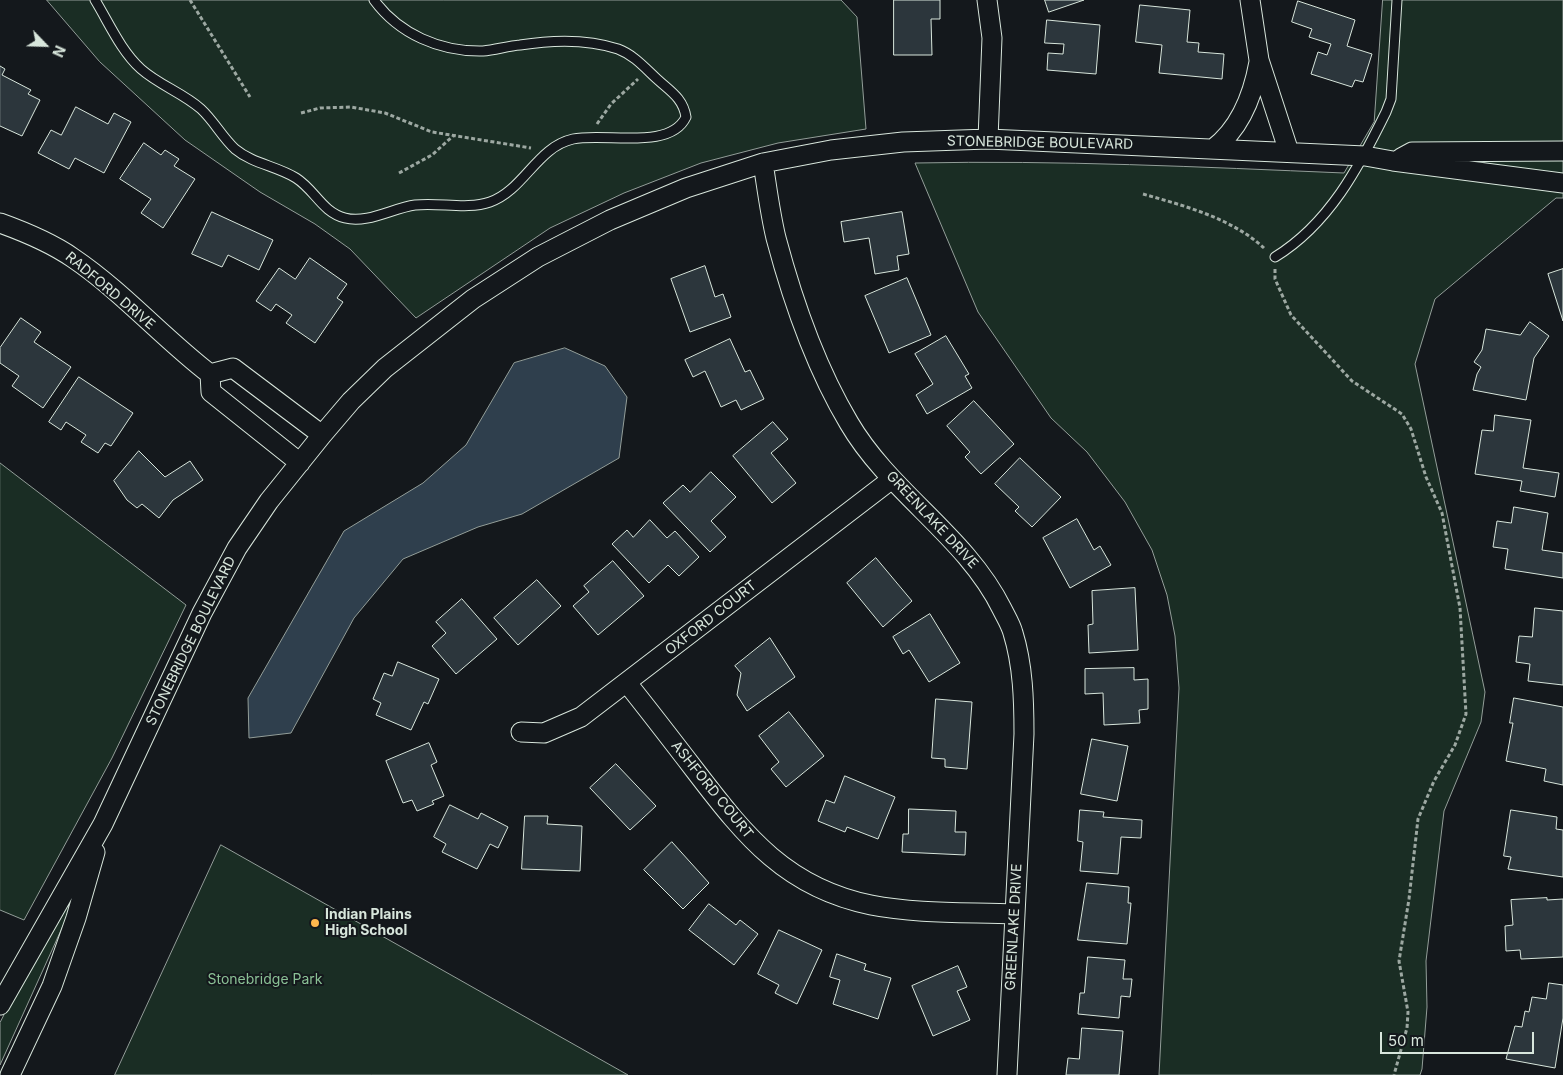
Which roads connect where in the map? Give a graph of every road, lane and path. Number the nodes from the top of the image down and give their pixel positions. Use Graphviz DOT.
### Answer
graph roads {
  1 [pos="95,0"];
  2 [pos="190,0"];
  3 [pos="374,0"];
  4 [pos="987,0"];
  5 [pos="1250,0"];
  6 [pos="1397,0"];
  7 [pos="1259,60"];
  8 [pos="645,68"];
  9 [pos="250,97"];
  10 [pos="301,113"];
  11 [pos="453,136"];
  12 [pos="572,139"];
  13 [pos="988,139"];
  14 [pos="554,148"];
  15 [pos="1213,149"];
  16 [pos="1563,151"];
  17 [pos="1288,152"];
  18 [pos="1365,156"];
  19 [pos="1393,161"];
  20 [pos="762,163"];
  21 [pos="399,173"];
  22 [pos="1563,183"];
  23 [pos="1143,194"];
  24 [pos="0,223"];
  25 [pos="1275,257"];
  26 [pos="210,374"];
  27 [pos="322,435"];
  28 [pos="300,463"];
  29 [pos="892,479"];
  30 [pos="627,683"];
  31 [pos="521,732"];
  32 [pos="103,824"];
  33 [pos="1015,914"];
  34 [pos="0,1005"];
  35 [pos="10,1075"];
  36 [pos="1007,1075"];
  37 [pos="1394,1075"];
  1 -- 14 [label="lane"];
  2 -- 9 [label="path"];
  3 -- 8 [label="lane"];
  4 -- 13 [label="street"];
  5 -- 7 [label="street"];
  6 -- 18 [label="lane"];
  7 -- 15 [label="street"];
  7 -- 17 [label="street"];
  8 -- 12 [label="path"];
  8 -- 12 [label="lane"];
  10 -- 11 [label="path"];
  11 -- 14 [label="path"];
  11 -- 21 [label="path"];
  12 -- 14 [label="lane"];
  13 -- 15 [label="street, STONEBRIDGE BOULEVARD"];
  13 -- 20 [label="street, STONEBRIDGE BOULEVARD"];
  15 -- 17 [label="street, STONEBRIDGE BOULEVARD"];
  16 -- 19 [label="street"];
  17 -- 18 [label="street, STONEBRIDGE BOULEVARD"];
  18 -- 19 [label="street, STONEBRIDGE BOULEVARD"];
  18 -- 25 [label="lane"];
  19 -- 22 [label="street, STONEBRIDGE BOULEVARD"];
  20 -- 27 [label="street, STONEBRIDGE BOULEVARD"];
  20 -- 29 [label="street, GREENLAKE DRIVE"];
  23 -- 25 [label="path"];
  24 -- 26 [label="street, RADFORD DRIVE"];
  25 -- 37 [label="path"];
  26 -- 27 [label="street"];
  26 -- 28 [label="street"];
  27 -- 28 [label="street, STONEBRIDGE BOULEVARD"];
  28 -- 32 [label="street, STONEBRIDGE BOULEVARD"];
  29 -- 30 [label="street, OXFORD COURT"];
  29 -- 33 [label="street, GREENLAKE DRIVE"];
  30 -- 31 [label="street, OXFORD COURT"];
  30 -- 33 [label="street, ASHFORD COURT"];
  32 -- 34 [label="street, STONEBRIDGE BOULEVARD"];
  32 -- 35 [label="street, STONEBRIDGE BOULEVARD"];
  33 -- 36 [label="street, GREENLAKE DRIVE"];
}
